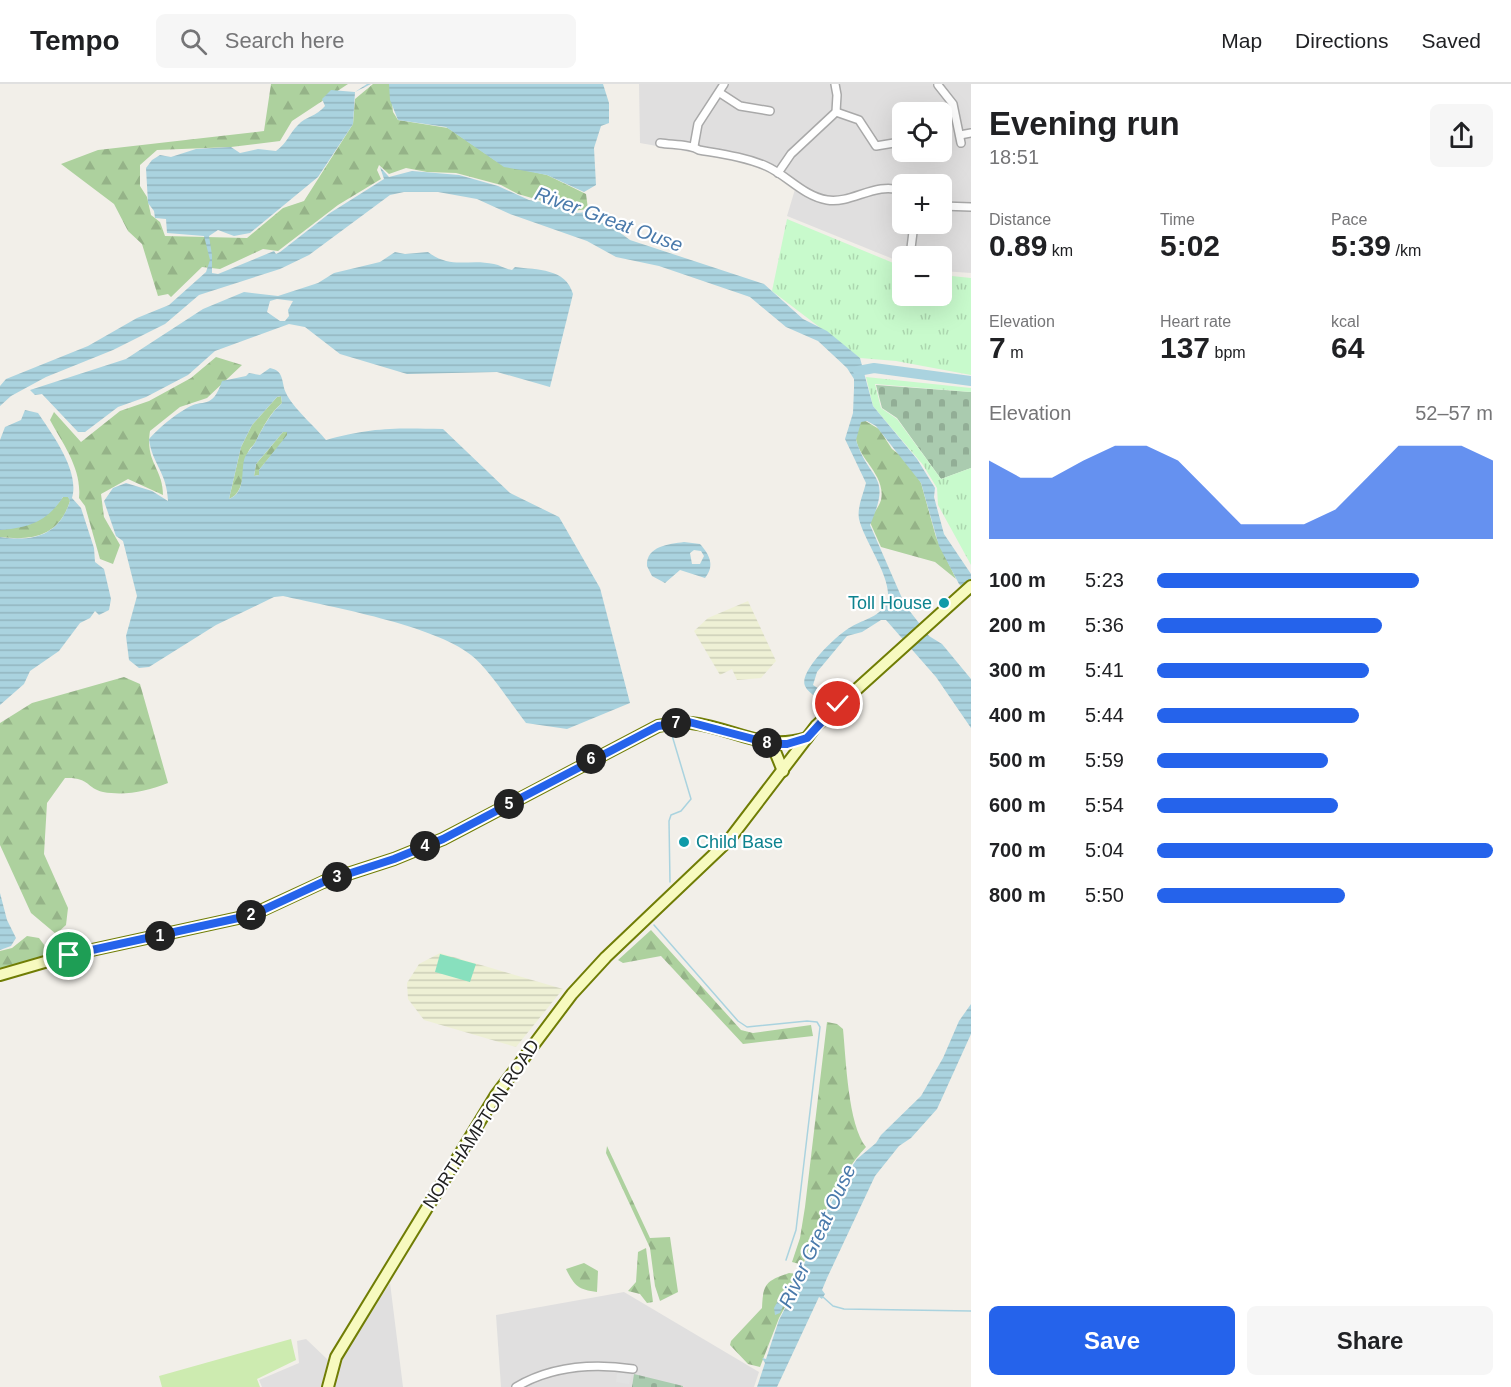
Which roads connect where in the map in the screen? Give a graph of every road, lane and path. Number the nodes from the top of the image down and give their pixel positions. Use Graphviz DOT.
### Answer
graph roads {
  1 [pos="724,84"];
  2 [pos="835,84"];
  3 [pos="938,85"];
  4 [pos="720,93"];
  5 [pos="770,111"];
  6 [pos="836,112"];
  7 [pos="971,133"];
  8 [pos="660,143"];
  9 [pos="892,143"];
  10 [pos="694,146"];
  11 [pos="778,173"];
  12 [pos="892,190"];
  13 [pos="952,206"];
  14 [pos="971,207"];
  15 [pos="971,586"];
  16 [pos="807,738"];
  17 [pos="772,744"];
  18 [pos="783,771"];
  19 [pos="0,975"];
  20 [pos="633,1370"];
  21 [pos="328,1387"];
  22 [pos="516,1387"];
  1 -- 4 [label="street"];
  2 -- 6 [label="street"];
  3 -- 7 [label="street"];
  4 -- 5 [label="street"];
  4 -- 10 [label="street"];
  6 -- 9 [label="street"];
  6 -- 11 [label="street"];
  8 -- 10 [label="street"];
  10 -- 11 [label="street"];
  11 -- 12 [label="street"];
  13 -- 14 [label="street"];
  15 -- 16 [label="main road, NORTHAMPTON ROAD"];
  16 -- 17 [label="main road"];
  16 -- 18 [label="main road, NORTHAMPTON ROAD"];
  17 -- 18 [label="main road"];
  17 -- 19 [label="main road"];
  18 -- 21 [label="main road, NORTHAMPTON ROAD"];
  20 -- 22 [label="street"];
}
